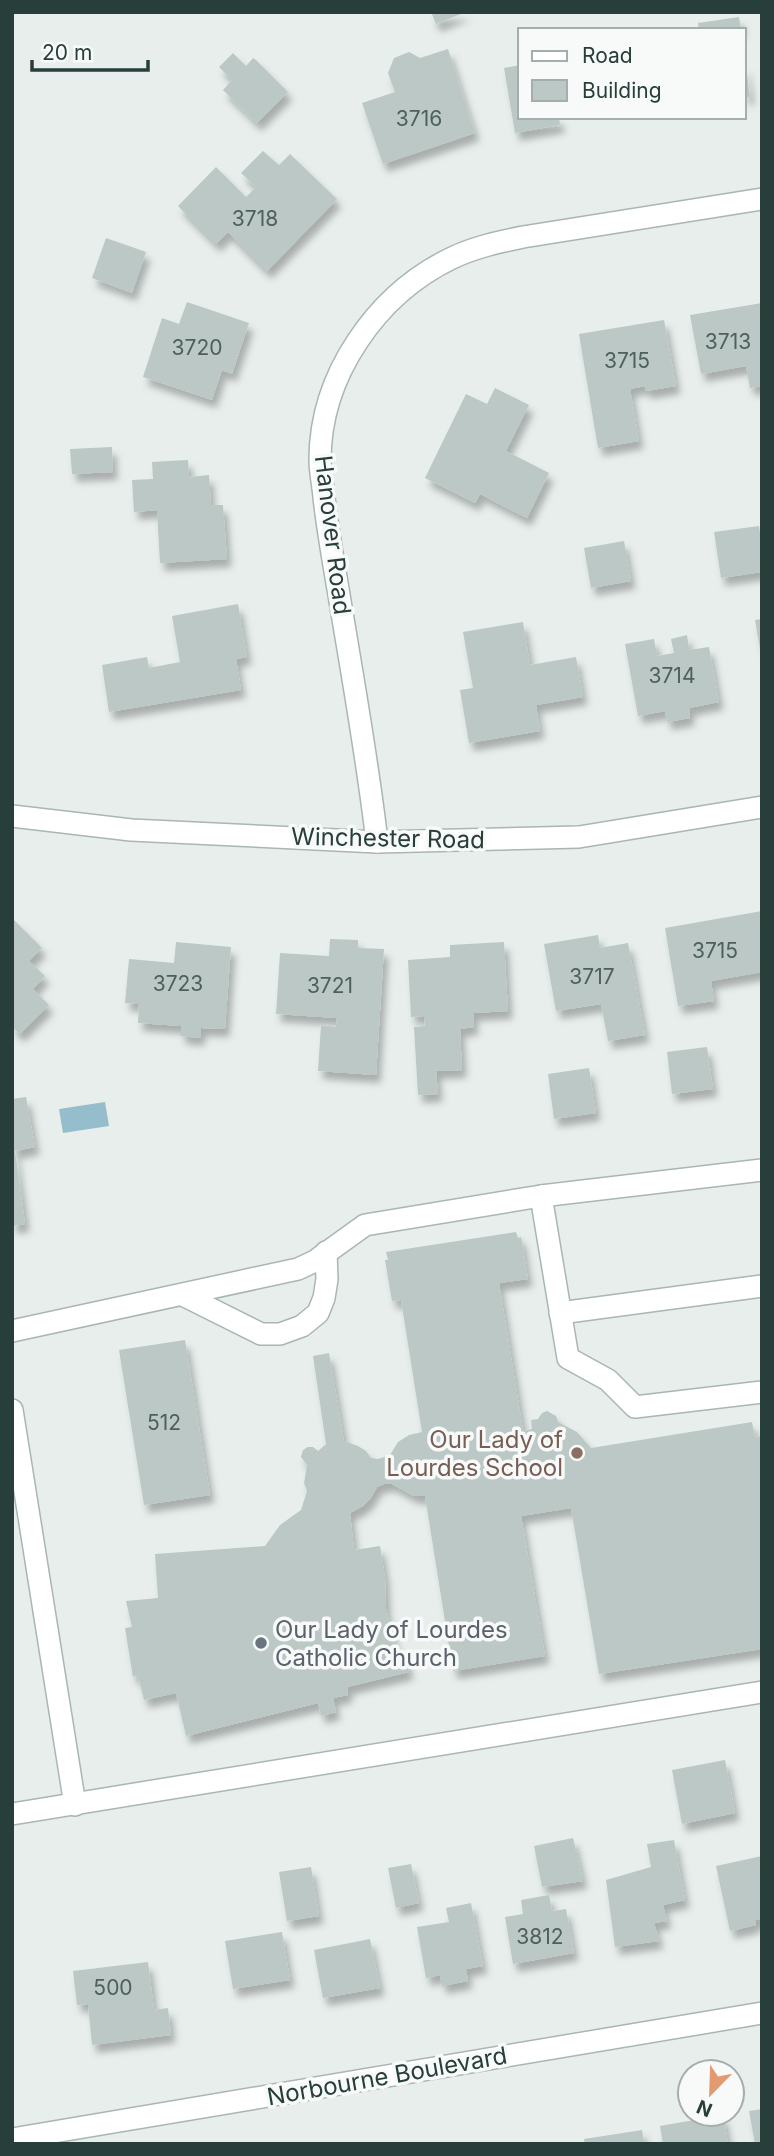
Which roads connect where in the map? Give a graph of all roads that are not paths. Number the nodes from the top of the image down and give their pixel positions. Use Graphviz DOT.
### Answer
graph roads {
  1 [pos="762,199"];
  2 [pos="762,807"];
  3 [pos="12,816"];
  4 [pos="377,842"];
  5 [pos="762,1170"];
  6 [pos="541,1196"];
  7 [pos="326,1252"];
  8 [pos="762,1286"];
  9 [pos="183,1295"];
  10 [pos="560,1313"];
  11 [pos="12,1331"];
  12 [pos="762,1392"];
  13 [pos="12,1410"];
  14 [pos="762,1692"];
  15 [pos="75,1805"];
  16 [pos="12,1814"];
  17 [pos="762,2013"];
  18 [pos="12,2139"];
  1 -- 4 [label="street, Hanover Road"];
  2 -- 4 [label="street, Winchester Road"];
  3 -- 4 [label="street, Winchester Road"];
  5 -- 6 [label="street"];
  6 -- 7 [label="street"];
  6 -- 10 [label="street"];
  7 -- 9 [label="street"];
  7 -- 9 [label="street"];
  8 -- 10 [label="street"];
  9 -- 11 [label="street"];
  10 -- 12 [label="street"];
  13 -- 15 [label="street"];
  14 -- 15 [label="street"];
  15 -- 16 [label="street"];
  17 -- 18 [label="street, Norbourne Boulevard"];
}
